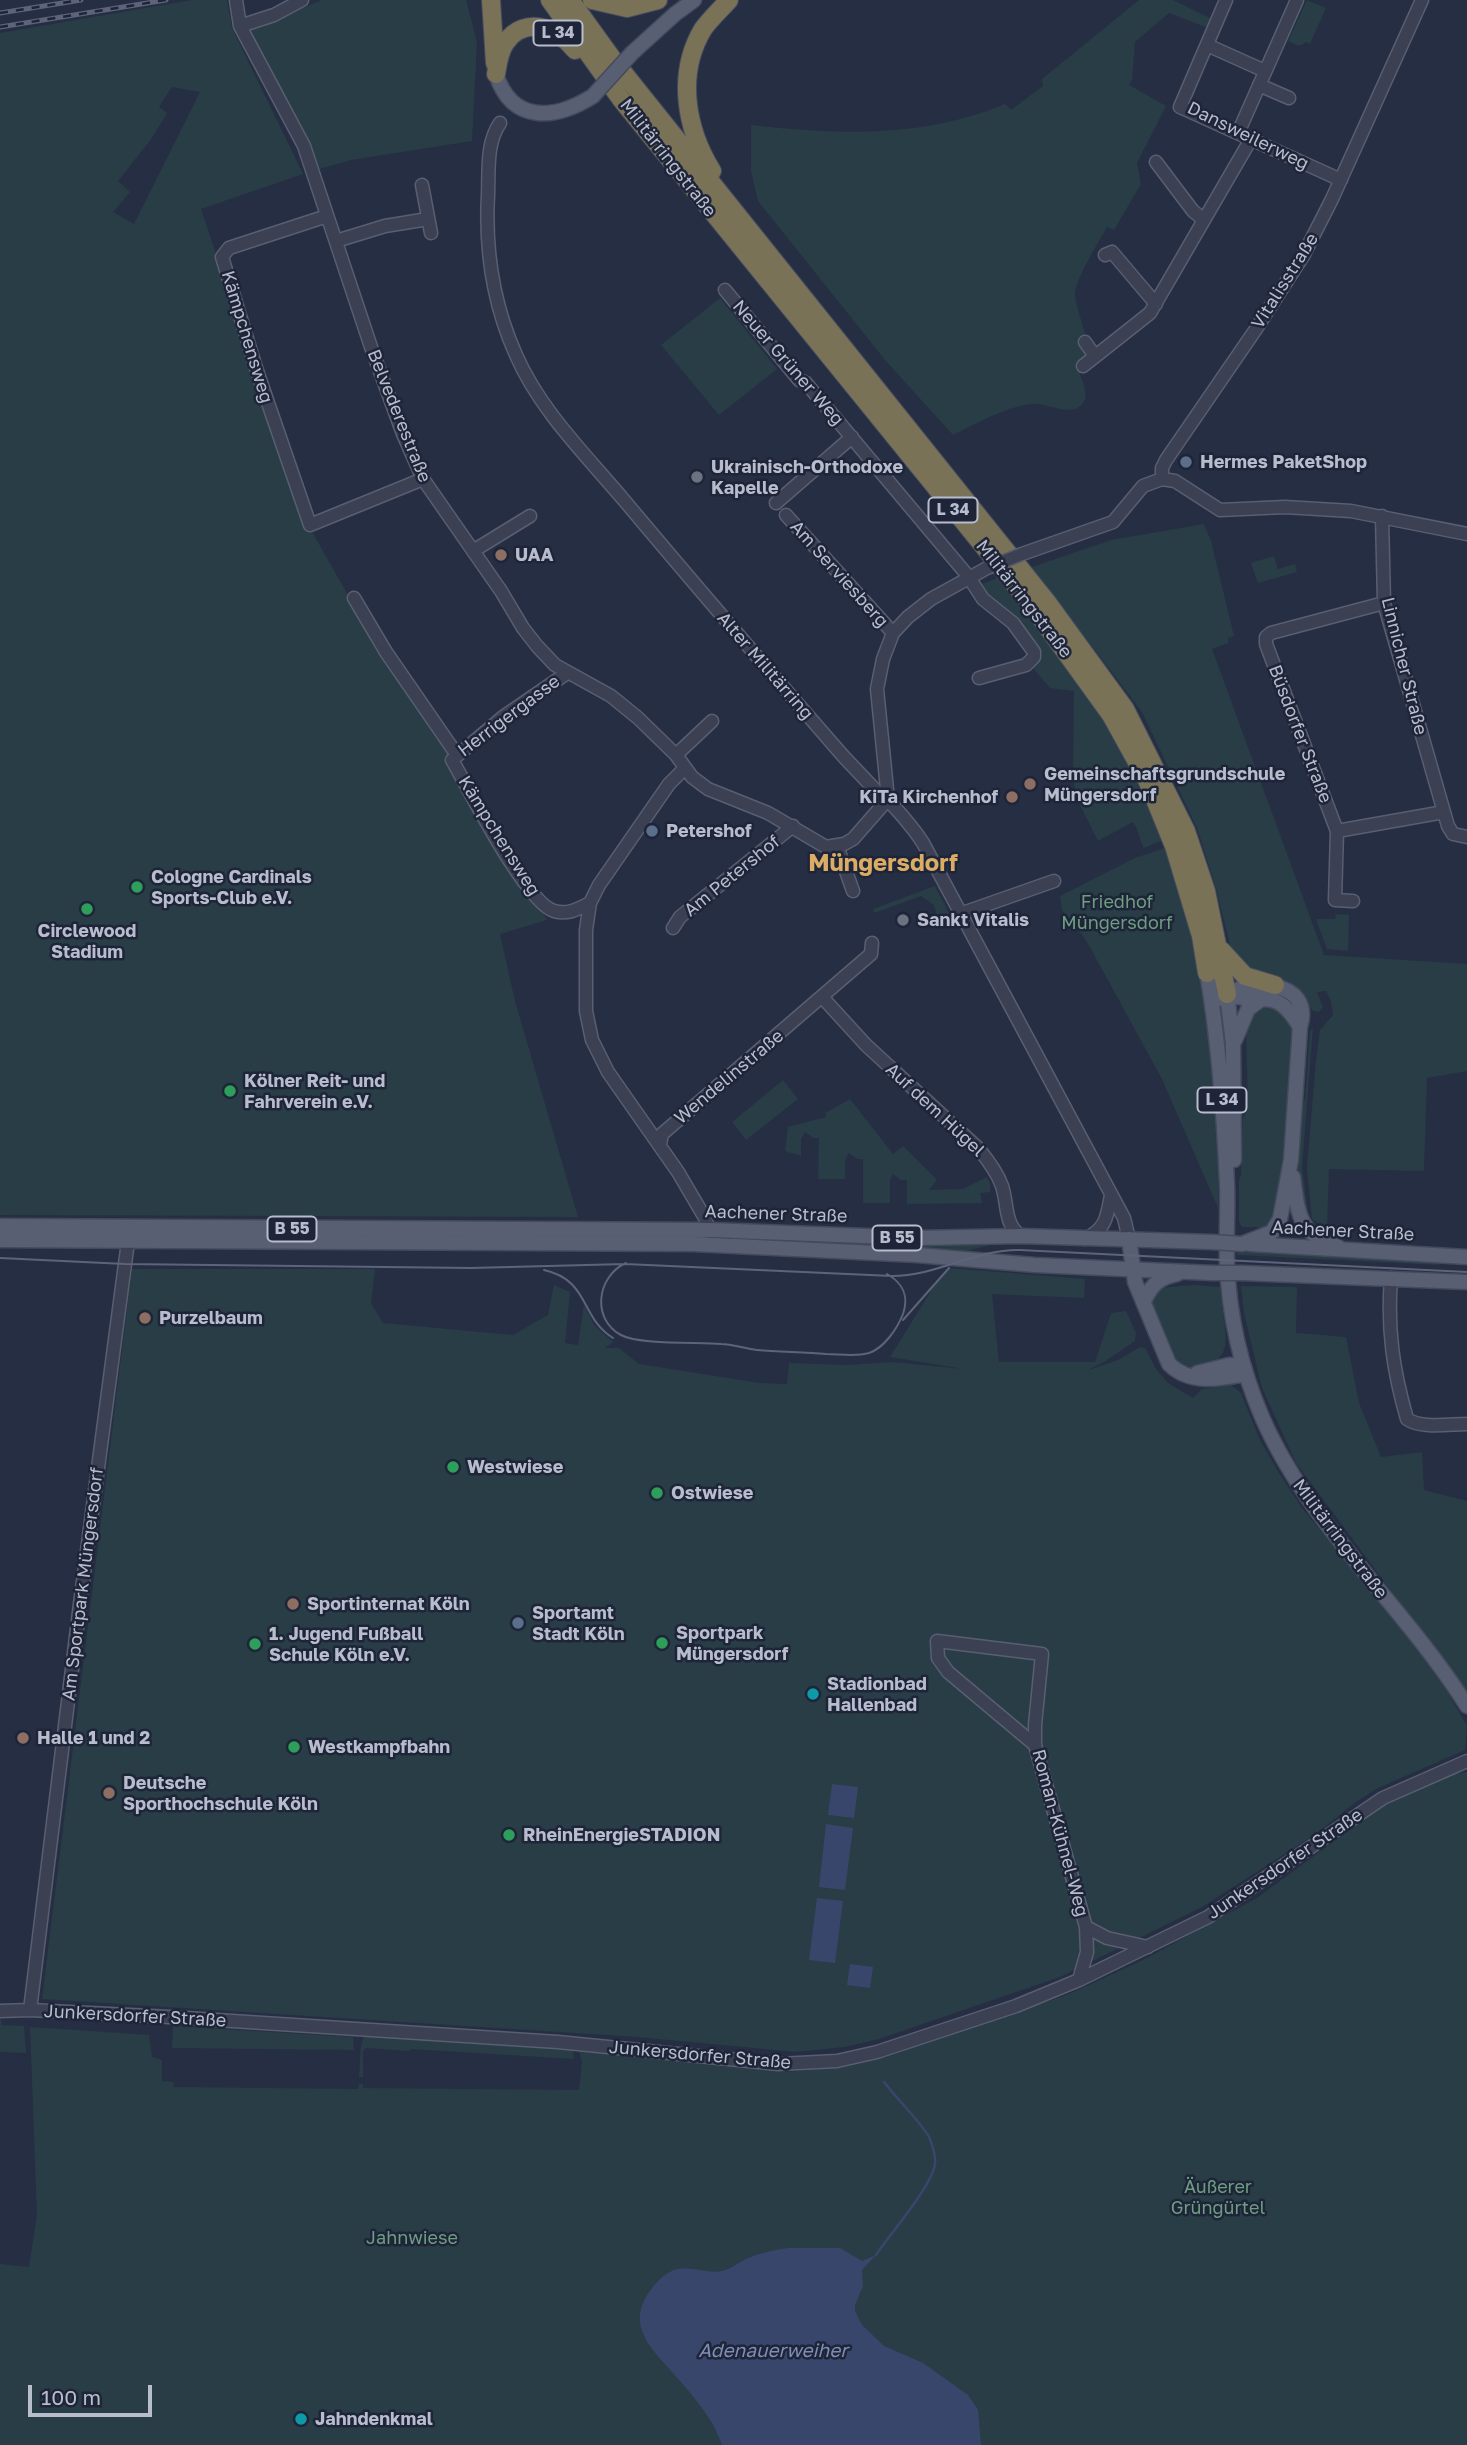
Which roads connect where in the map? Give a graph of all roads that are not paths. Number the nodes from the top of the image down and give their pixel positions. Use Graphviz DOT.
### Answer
graph roads {
  1 [pos="302,0"];
  2 [pos="491,0"];
  3 [pos="550,0"];
  4 [pos="570,0"];
  5 [pos="592,0"];
  6 [pos="658,0"];
  7 [pos="694,0"];
  8 [pos="729,0"];
  9 [pos="1226,0"];
  10 [pos="1283,0"];
  11 [pos="1422,0"];
  12 [pos="236,1"];
  13 [pos="1296,3"];
  14 [pos="240,26"];
  15 [pos="1207,45"];
  16 [pos="1265,71"];
  17 [pos="496,74"];
  18 [pos="1259,85"];
  19 [pos="1289,98"];
  20 [pos="621,99"];
  21 [pos="500,123"];
  22 [pos="1238,133"];
  23 [pos="1251,139"];
  24 [pos="1156,162"];
  25 [pos="1341,180"];
  26 [pos="422,185"];
  27 [pos="720,194"];
  28 [pos="327,216"];
  29 [pos="1204,220"];
  30 [pos="336,240"];
  31 [pos="1105,255"];
  32 [pos="726,290"];
  33 [pos="1156,304"];
  34 [pos="1085,342"];
  35 [pos="1095,356"];
  36 [pos="1083,366"];
  37 [pos="852,437"];
  38 [pos="423,479"];
  39 [pos="1162,479"];
  40 [pos="776,503"];
  41 [pos="786,514"];
  42 [pos="530,516"];
  43 [pos="1382,516"];
  44 [pos="1467,534"];
  45 [pos="472,551"];
  46 [pos="968,576"];
  47 [pos="354,598"];
  48 [pos="1384,603"];
  49 [pos="893,633"];
  50 [pos="567,673"];
  51 [pos="979,678"];
  52 [pos="712,721"];
  53 [pos="676,755"];
  54 [pos="454,757"];
  55 [pos="685,768"];
  56 [pos="888,799"];
  57 [pos="1444,813"];
  58 [pos="793,826"];
  59 [pos="1338,831"];
  60 [pos="1467,837"];
  61 [pos="836,846"];
  62 [pos="1054,881"];
  63 [pos="853,891"];
  64 [pos="1353,901"];
  65 [pos="590,903"];
  66 [pos="566,913"];
  67 [pos="961,914"];
  68 [pos="673,928"];
  69 [pos="586,930"];
  70 [pos="872,943"];
  71 [pos="1219,947"];
  72 [pos="1207,972"];
  73 [pos="1269,991"];
  74 [pos="1227,994"];
  75 [pos="823,998"];
  76 [pos="1214,1012"];
  77 [pos="1233,1044"];
  78 [pos="660,1143"];
  79 [pos="1291,1160"];
  80 [pos="1227,1189"];
  81 [pos="1111,1195"];
  82 [pos="0,1226"];
  83 [pos="709,1230"];
  84 [pos="127,1235"];
  85 [pos="1021,1236"];
  86 [pos="1085,1239"];
  87 [pos="1129,1239"];
  88 [pos="0,1240"];
  89 [pos="694,1244"];
  90 [pos="1242,1244"];
  91 [pos="732,1246"];
  92 [pos="1352,1252"];
  93 [pos="1467,1257"];
  94 [pos="1132,1268"];
  95 [pos="1196,1272"];
  96 [pos="1391,1278"];
  97 [pos="1467,1282"];
  98 [pos="1144,1301"];
  99 [pos="1235,1332"];
  100 [pos="1215,1369"];
  101 [pos="1244,1370"];
  102 [pos="1192,1376"];
  103 [pos="1467,1424"];
  104 [pos="1467,1706"];
  105 [pos="1035,1745"];
  106 [pos="1467,1761"];
  107 [pos="1086,1927"];
  108 [pos="1148,1947"];
  109 [pos="1079,1980"];
  110 [pos="30,2010"];
  111 [pos="0,2011"];
  1 -- 14 [label="street"];
  2 -- 17 [label="highway"];
  3 -- 20 [label="highway, Militärringstraße / L 34"];
  4 -- 27 [label="highway, Militärringstraße / L 34"];
  5 -- 6 [label="highway, L 34"];
  7 -- 17 [label="main road, bridge"];
  8 -- 27 [label="highway, L 34"];
  9 -- 15 [label="street, Dansweilerweg"];
  10 -- 13 [label="street"];
  11 -- 25 [label="street, Vitalisstraße"];
  12 -- 14 [label="street, Belvederestraße"];
  13 -- 16 [label="street"];
  14 -- 28 [label="street, Belvederestraße"];
  15 -- 16 [label="street"];
  15 -- 22 [label="street, Dansweilerweg"];
  16 -- 18 [label="street"];
  17 -- 20 [label="highway, L 34"];
  18 -- 19 [label="street"];
  18 -- 22 [label="street"];
  20 -- 72 [label="highway, Militärringstraße / L 34"];
  21 -- 56 [label="street, Alter Militärring"];
  22 -- 23 [label="street, Dansweilerweg"];
  23 -- 25 [label="street, Dansweilerweg"];
  23 -- 29 [label="street"];
  24 -- 29 [label="street"];
  25 -- 39 [label="street, Vitalisstraße"];
  26 -- 30 [label="street"];
  27 -- 71 [label="highway, Militärringstraße / L 34"];
  28 -- 30 [label="street, Belvederestraße"];
  28 -- 38 [label="street, Kämpchensweg"];
  29 -- 33 [label="street"];
  30 -- 38 [label="street, Belvederestraße"];
  31 -- 33 [label="street"];
  32 -- 37 [label="street, Neuer Grüner Weg"];
  33 -- 35 [label="street"];
  34 -- 35 [label="street"];
  35 -- 36 [label="street"];
  37 -- 40 [label="street, Neuer Grüner Weg"];
  37 -- 46 [label="street, Neuer Grüner Weg"];
  38 -- 45 [label="street, Belvederestraße"];
  39 -- 43 [label="street"];
  39 -- 46 [label="street, bridge"];
  41 -- 49 [label="street, Am Serviesberg"];
  42 -- 45 [label="street"];
  43 -- 44 [label="street"];
  43 -- 48 [label="street, Linnicher Straße"];
  45 -- 50 [label="street, Belvederestraße"];
  46 -- 49 [label="street"];
  46 -- 51 [label="street"];
  47 -- 54 [label="street, Kämpchensweg"];
  48 -- 57 [label="street, Linnicher Straße"];
  48 -- 59 [label="street, Büsdorfer Straße"];
  49 -- 56 [label="street"];
  50 -- 53 [label="street, Belvederestraße"];
  50 -- 54 [label="street, Herrigergasse"];
  52 -- 53 [label="street"];
  53 -- 55 [label="street, Belvederestraße"];
  54 -- 66 [label="street, Kämpchensweg"];
  55 -- 58 [label="street, Belvederestraße"];
  55 -- 65 [label="street"];
  56 -- 61 [label="street"];
  56 -- 67 [label="street, Alter Militärring"];
  57 -- 59 [label="street"];
  57 -- 60 [label="street"];
  58 -- 61 [label="street, Belvederestraße"];
  58 -- 68 [label="street, Am Petershof"];
  59 -- 64 [label="street"];
  61 -- 63 [label="street"];
  62 -- 67 [label="street"];
  65 -- 66 [label="street"];
  65 -- 69 [label="street"];
  66 -- 69 [label="street, Kämpchensweg"];
  67 -- 81 [label="street, Alter Militärring"];
  69 -- 78 [label="street"];
  70 -- 75 [label="street, Wendelinstraße"];
  71 -- 73 [label="highway"];
  71 -- 74 [label="highway, Militärringstraße / L 34"];
  72 -- 74 [label="main road"];
  72 -- 76 [label="main road, Militärringstraße / L 34"];
  73 -- 74 [label="main road"];
  73 -- 77 [label="main road"];
  73 -- 79 [label="main road"];
  74 -- 76 [label="main road"];
  74 -- 77 [label="main road, Militärringstraße / L 34"];
  75 -- 78 [label="street, Wendelinstraße"];
  75 -- 85 [label="street, Auf dem Hügel"];
  76 -- 80 [label="main road, Militärringstraße / L 34"];
  77 -- 80 [label="main road, Militärringstraße / L 34"];
  78 -- 83 [label="street"];
  79 -- 90 [label="main road"];
  79 -- 92 [label="main road"];
  80 -- 99 [label="main road, Militärringstraße / L 34"];
  81 -- 86 [label="street"];
  81 -- 87 [label="street, Alter Militärring"];
  82 -- 84 [label="main road, Aachener Straße / B 55"];
  83 -- 84 [label="main road, Aachener Straße / B 55"];
  83 -- 85 [label="main road, Aachener Straße / B 55"];
  83 -- 89 [label="street"];
  83 -- 91 [label="street"];
  84 -- 88 [label="main road, Aachener Straße / B 55"];
  84 -- 89 [label="main road, Aachener Straße / B 55"];
  84 -- 110 [label="street, Am Sportpark Müngersdorf"];
  85 -- 86 [label="main road, Aachener Straße / B 55"];
  86 -- 87 [label="main road, Aachener Straße / B 55"];
  87 -- 90 [label="main road, Aachener Straße / B 55, bridge"];
  87 -- 94 [label="main road"];
  89 -- 91 [label="main road, Aachener Straße / B 55"];
  90 -- 92 [label="main road, Aachener Straße / B 55"];
  91 -- 94 [label="main road, Aachener Straße / B 55"];
  92 -- 93 [label="main road, Aachener Straße / B 55"];
  94 -- 95 [label="main road, Aachener Straße / B 55"];
  94 -- 98 [label="main road"];
  95 -- 96 [label="main road, Aachener Straße / B 55, bridge"];
  95 -- 98 [label="main road, B 55"];
  96 -- 97 [label="main road, Aachener Straße / B 55"];
  96 -- 103 [label="street"];
  98 -- 102 [label="main road"];
  99 -- 100 [label="main road"];
  99 -- 101 [label="main road, Militärringstraße / L 34"];
  100 -- 101 [label="main road"];
  100 -- 102 [label="main road"];
  101 -- 102 [label="main road"];
  101 -- 104 [label="main road, Militärringstraße / L 34"];
  105 -- 105 [label="street, Roman-Kühnel-Weg"];
  105 -- 107 [label="street, Roman-Kühnel-Weg"];
  106 -- 108 [label="street, Junkersdorfer Straße"];
  107 -- 108 [label="street, Roman-Kühnel-Weg"];
  107 -- 109 [label="street, Roman-Kühnel-Weg"];
  108 -- 109 [label="street, Junkersdorfer Straße"];
  109 -- 110 [label="street, Junkersdorfer Straße"];
  110 -- 111 [label="street, Junkersdorfer Straße"];
}
